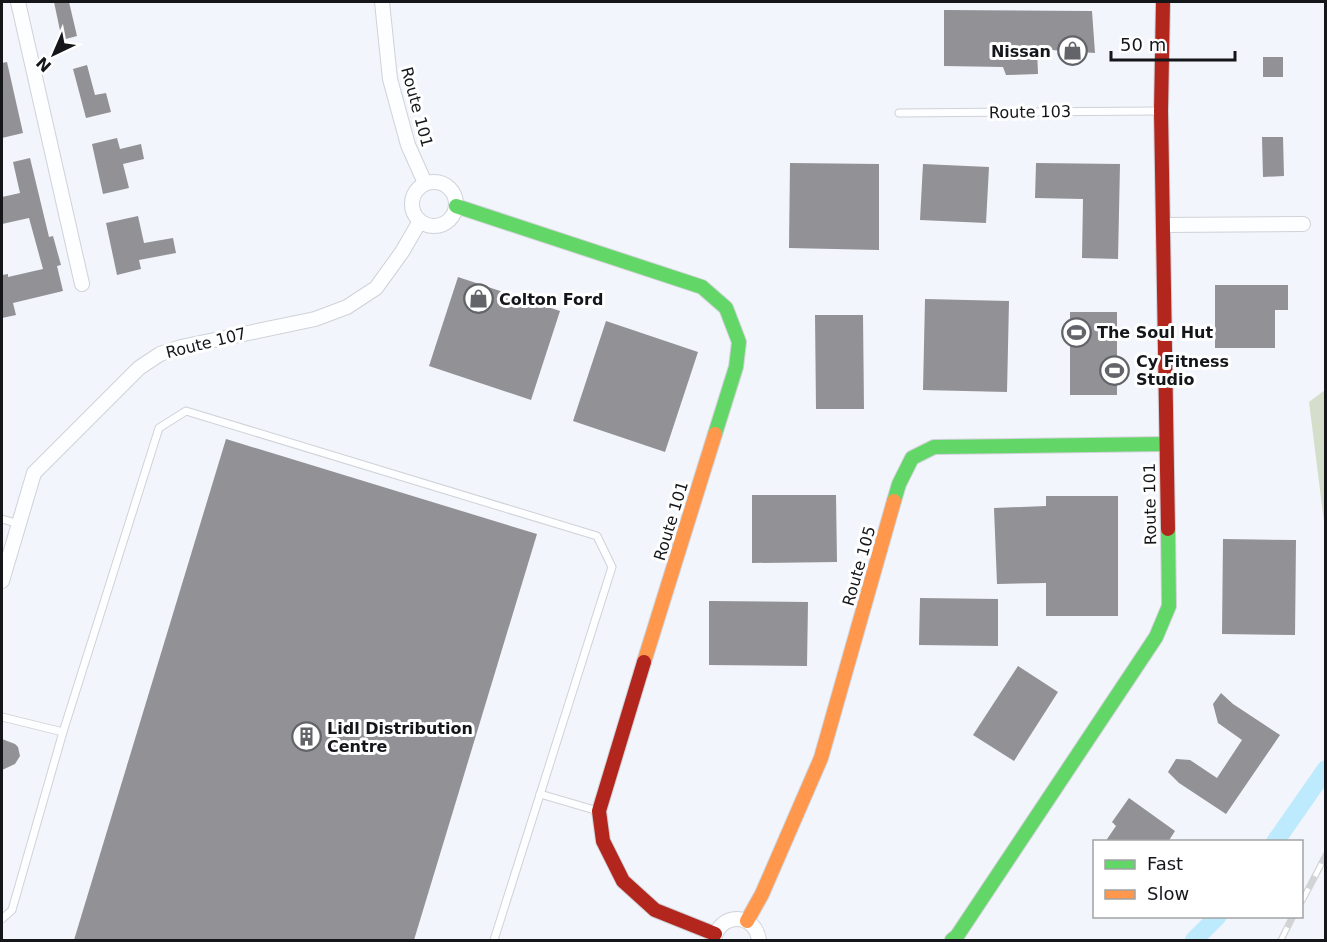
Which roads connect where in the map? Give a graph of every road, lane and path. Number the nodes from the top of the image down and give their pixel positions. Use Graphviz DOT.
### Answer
graph roads {
  1 [pos="18,2"];
  2 [pos="382,2"];
  3 [pos="1163,2"];
  4 [pos="1161,111"];
  5 [pos="898,113"];
  6 [pos="425,183"];
  7 [pos="456,206"];
  8 [pos="420,221"];
  9 [pos="1304,224"];
  10 [pos="1163,225"];
  11 [pos="82,284"];
  12 [pos="1166,444"];
  13 [pos="2,519"];
  14 [pos="19,524"];
  15 [pos="2,581"];
  16 [pos="2,717"];
  17 [pos="63,732"];
  18 [pos="540,794"];
  19 [pos="599,811"];
  20 [pos="2,919"];
  21 [pos="747,921"];
  22 [pos="715,937"];
  23 [pos="494,940"];
  24 [pos="759,940"];
  25 [pos="952,940"];
  1 -- 11 [label="street"];
  2 -- 6 [label="street, Route 101"];
  3 -- 4 [label="street, Route 101"];
  4 -- 5 [label="lane, Route 103"];
  4 -- 10 [label="street, Route 101"];
  6 -- 7 [label="street"];
  6 -- 8 [label="street"];
  7 -- 8 [label="street"];
  7 -- 19 [label="street, Route 101"];
  8 -- 14 [label="street, Route 107"];
  9 -- 10 [label="street"];
  10 -- 12 [label="street, Route 101"];
  12 -- 21 [label="street, Route 105"];
  12 -- 25 [label="street, Route 101"];
  13 -- 14 [label="lane"];
  14 -- 15 [label="street, Route 107"];
  16 -- 17 [label="lane"];
  17 -- 18 [label="lane"];
  17 -- 20 [label="lane"];
  18 -- 19 [label="lane"];
  18 -- 23 [label="lane"];
  19 -- 22 [label="street, Route 101"];
  21 -- 22 [label="street, Route 101"];
  21 -- 24 [label="street"];
}
